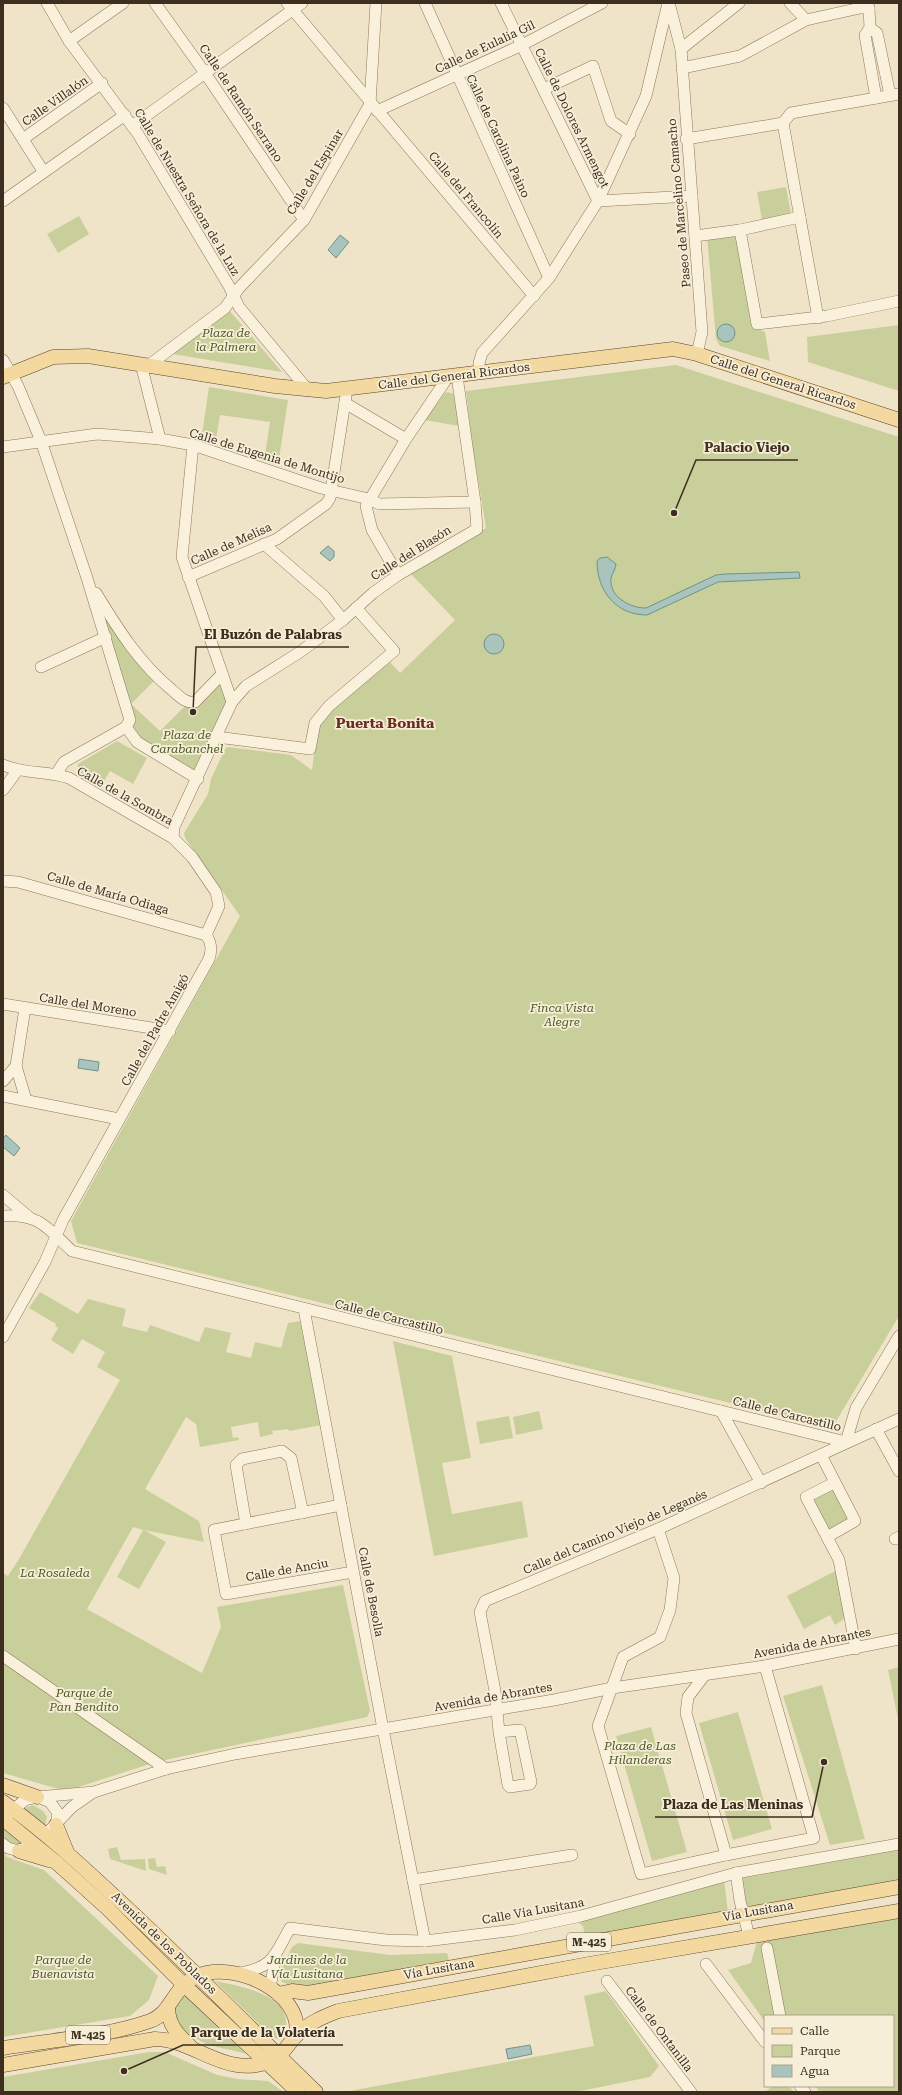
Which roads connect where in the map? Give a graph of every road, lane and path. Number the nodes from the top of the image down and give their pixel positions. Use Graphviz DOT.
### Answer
graph roads {
  1 [pos="47,3"];
  2 [pos="123,3"];
  3 [pos="155,3"];
  4 [pos="302,3"];
  5 [pos="376,3"];
  6 [pos="425,3"];
  7 [pos="501,3"];
  8 [pos="602,3"];
  9 [pos="669,3"];
  10 [pos="678,3"];
  11 [pos="739,3"];
  12 [pos="790,3"];
  13 [pos="871,5"];
  14 [pos="111,7"];
  15 [pos="290,7"];
  16 [pos="585,7"];
  17 [pos="806,20"];
  18 [pos="870,28"];
  19 [pos="70,41"];
  20 [pos="522,45"];
  21 [pos="681,49"];
  22 [pos="682,68"];
  23 [pos="205,73"];
  24 [pos="456,75"];
  25 [pos="102,83"];
  26 [pos="544,89"];
  27 [pos="895,95"];
  28 [pos="876,98"];
  29 [pos="374,107"];
  30 [pos="3,108"];
  31 [pos="125,115"];
  32 [pos="783,123"];
  33 [pos="132,126"];
  34 [pos="630,134"];
  35 [pos="23,139"];
  36 [pos="686,139"];
  37 [pos="43,171"];
  38 [pos="692,196"];
  39 [pos="3,201"];
  40 [pos="598,201"];
  41 [pos="800,217"];
  42 [pos="304,220"];
  43 [pos="740,230"];
  44 [pos="695,236"];
  45 [pos="549,278"];
  46 [pos="534,296"];
  47 [pos="233,298"];
  48 [pos="899,301"];
  49 [pos="818,318"];
  50 [pos="697,354"];
  51 [pos="3,360"];
  52 [pos="145,365"];
  53 [pos="480,373"];
  54 [pos="7,375"];
  55 [pos="453,377"];
  56 [pos="308,390"];
  57 [pos="346,396"];
  58 [pos="899,420"];
  59 [pos="160,439"];
  60 [pos="406,439"];
  61 [pos="41,441"];
  62 [pos="193,445"];
  63 [pos="3,447"];
  64 [pos="331,491"];
  65 [pos="369,499"];
  66 [pos="475,502"];
  67 [pos="264,544"];
  68 [pos="398,575"];
  69 [pos="188,577"];
  70 [pos="87,578"];
  71 [pos="356,608"];
  72 [pos="343,620"];
  73 [pos="106,637"];
  74 [pos="41,667"];
  75 [pos="222,674"];
  76 [pos="232,702"];
  77 [pos="126,727"];
  78 [pos="217,737"];
  79 [pos="3,765"];
  80 [pos="17,771"];
  81 [pos="56,774"];
  82 [pos="198,779"];
  83 [pos="3,790"];
  84 [pos="173,838"];
  85 [pos="3,881"];
  86 [pos="206,935"];
  87 [pos="3,1004"];
  88 [pos="25,1008"];
  89 [pos="170,1031"];
  90 [pos="16,1066"];
  91 [pos="3,1081"];
  92 [pos="3,1096"];
  93 [pos="26,1100"];
  94 [pos="119,1119"];
  95 [pos="3,1195"];
  96 [pos="3,1216"];
  97 [pos="30,1218"];
  98 [pos="56,1237"];
  99 [pos="304,1309"];
  100 [pos="899,1336"];
  101 [pos="3,1338"];
  102 [pos="721,1411"];
  103 [pos="899,1418"];
  104 [pos="876,1429"];
  105 [pos="846,1442"];
  106 [pos="821,1455"];
  107 [pos="899,1471"];
  108 [pos="761,1483"];
  109 [pos="834,1483"];
  110 [pos="341,1505"];
  111 [pos="303,1513"];
  112 [pos="246,1524"];
  113 [pos="658,1529"];
  114 [pos="827,1537"];
  115 [pos="354,1572"];
  116 [pos="899,1639"];
  117 [pos="856,1649"];
  118 [pos="3,1656"];
  119 [pos="765,1666"];
  120 [pos="704,1676"];
  121 [pos="612,1688"];
  122 [pos="496,1709"];
  123 [pos="382,1729"];
  124 [pos="499,1732"];
  125 [pos="166,1769"];
  126 [pos="3,1785"];
  127 [pos="94,1792"];
  128 [pos="37,1797"];
  129 [pos="6,1812"];
  130 [pos="56,1825"];
  131 [pos="45,1834"];
  132 [pos="33,1843"];
  133 [pos="3,1844"];
  134 [pos="899,1844"];
  135 [pos="19,1850"];
  136 [pos="68,1854"];
  137 [pos="572,1855"];
  138 [pos="726,1855"];
  139 [pos="58,1864"];
  140 [pos="736,1873"];
  141 [pos="413,1880"];
  142 [pos="899,1887"];
  143 [pos="899,1911"];
  144 [pos="744,1914"];
  145 [pos="750,1936"];
  146 [pos="425,1941"];
  147 [pos="767,1948"];
  148 [pos="278,1950"];
  149 [pos="706,1964"];
  150 [pos="240,1974"];
  151 [pos="199,1976"];
  152 [pos="607,1981"];
  153 [pos="183,1984"];
  154 [pos="275,1991"];
  155 [pos="168,2007"];
  156 [pos="780,2015"];
  157 [pos="296,2035"];
  158 [pos="764,2041"];
  159 [pos="3,2048"];
  160 [pos="198,2052"];
  161 [pos="279,2056"];
  162 [pos="266,2063"];
  163 [pos="3,2065"];
  164 [pos="298,2092"];
  165 [pos="316,2092"];
  166 [pos="691,2092"];
  1 -- 19 [label="street, Calle de Nuestra Señora de la Luz"];
  2 -- 14 [label="street"];
  3 -- 23 [label="street, Calle de Ramón Serrano"];
  4 -- 15 [label="street"];
  5 -- 29 [label="street, Calle del Espinar"];
  6 -- 24 [label="street, Calle de Carolina Paino"];
  7 -- 20 [label="street, Calle de Dolores Armengot"];
  8 -- 16 [label="street, Calle de Eulalia Gil"];
  9 -- 21 [label="street, Paseo de Marcelino Camacho"];
  9 -- 34 [label="street"];
  10 -- 21 [label="street, Paseo de Marcelino Camacho"];
  11 -- 21 [label="street"];
  12 -- 17 [label="street"];
  13 -- 17 [label="street"];
  13 -- 18 [label="street"];
  14 -- 19 [label="street"];
  15 -- 23 [label="street"];
  15 -- 29 [label="street, Calle del Francolín"];
  16 -- 20 [label="street, Calle de Eulalia Gil"];
  17 -- 22 [label="street"];
  18 -- 27 [label="street"];
  18 -- 28 [label="street"];
  19 -- 25 [label="street, Calle de Nuestra Señora de la Luz"];
  20 -- 24 [label="street, Calle de Eulalia Gil"];
  20 -- 26 [label="street, Calle de Dolores Armengot"];
  21 -- 22 [label="street, Paseo de Marcelino Camacho"];
  22 -- 36 [label="street, Paseo de Marcelino Camacho"];
  23 -- 33 [label="street"];
  23 -- 42 [label="street, Calle de Ramón Serrano"];
  24 -- 29 [label="street, Calle de Eulalia Gil"];
  24 -- 45 [label="street, Calle de Carolina Paino"];
  25 -- 31 [label="street, Calle de Nuestra Señora de la Luz"];
  25 -- 35 [label="street, Calle Villalón"];
  26 -- 34 [label="street"];
  26 -- 40 [label="street, Calle de Dolores Armengot"];
  27 -- 28 [label="street"];
  28 -- 32 [label="street"];
  29 -- 42 [label="street, Calle del Espinar"];
  29 -- 46 [label="street, Calle del Francolín"];
  30 -- 35 [label="street"];
  31 -- 33 [label="street, Calle de Nuestra Señora de la Luz"];
  31 -- 37 [label="street"];
  32 -- 36 [label="street"];
  32 -- 41 [label="street"];
  33 -- 47 [label="street, Calle de Nuestra Señora de la Luz"];
  34 -- 40 [label="street"];
  35 -- 37 [label="street"];
  36 -- 38 [label="street, Paseo de Marcelino Camacho"];
  37 -- 39 [label="street"];
  38 -- 40 [label="street"];
  38 -- 44 [label="street, Paseo de Marcelino Camacho"];
  40 -- 45 [label="street"];
  41 -- 43 [label="street"];
  41 -- 49 [label="street"];
  42 -- 47 [label="street, Calle del Espinar"];
  43 -- 44 [label="street"];
  43 -- 49 [label="street"];
  44 -- 50 [label="street, Paseo de Marcelino Camacho"];
  45 -- 46 [label="street"];
  46 -- 53 [label="street"];
  47 -- 52 [label="street, Calle del Espinar"];
  47 -- 56 [label="street, Calle de Nuestra Señora de la Luz"];
  48 -- 49 [label="street"];
  50 -- 53 [label="main road, Calle del General Ricardos"];
  50 -- 58 [label="main road, Calle del General Ricardos"];
  51 -- 54 [label="street"];
  52 -- 54 [label="main road, Calle del General Ricardos"];
  52 -- 56 [label="main road, Calle del General Ricardos"];
  52 -- 59 [label="street"];
  53 -- 55 [label="main road, Calle del General Ricardos"];
  54 -- 61 [label="street"];
  55 -- 57 [label="main road, Calle del General Ricardos"];
  55 -- 60 [label="street"];
  55 -- 66 [label="street, Calle del Blasón"];
  56 -- 57 [label="main road, Calle del General Ricardos"];
  57 -- 60 [label="street"];
  57 -- 64 [label="street, Calle de Melisa"];
  59 -- 61 [label="street, Calle de Eugenia de Montijo"];
  59 -- 62 [label="street, Calle de Eugenia de Montijo"];
  60 -- 65 [label="street"];
  61 -- 63 [label="street, Calle de Eugenia de Montijo"];
  61 -- 70 [label="street"];
  62 -- 64 [label="street, Calle de Eugenia de Montijo"];
  62 -- 69 [label="street"];
  64 -- 65 [label="street, Calle de Eugenia de Montijo"];
  64 -- 67 [label="street, Calle de Melisa"];
  65 -- 66 [label="street, Calle de Eugenia de Montijo"];
  65 -- 68 [label="street"];
  66 -- 68 [label="street, Calle del Blasón"];
  67 -- 69 [label="street, Calle de Melisa"];
  67 -- 72 [label="street"];
  68 -- 71 [label="street, Calle del Blasón"];
  69 -- 75 [label="street"];
  70 -- 73 [label="street"];
  70 -- 75 [label="street"];
  71 -- 72 [label="street, Calle del Blasón"];
  71 -- 78 [label="street"];
  72 -- 76 [label="street, Calle del Blasón"];
  73 -- 74 [label="street"];
  73 -- 77 [label="street"];
  75 -- 76 [label="street"];
  76 -- 78 [label="street, Calle del Blasón"];
  77 -- 81 [label="street"];
  77 -- 82 [label="street"];
  78 -- 82 [label="street, Calle de la Sombra"];
  79 -- 80 [label="street, Calle de la Sombra"];
  80 -- 81 [label="street, Calle de la Sombra"];
  80 -- 83 [label="street"];
  81 -- 84 [label="street, Calle de la Sombra"];
  82 -- 84 [label="street, Calle de la Sombra"];
  84 -- 86 [label="street"];
  85 -- 86 [label="street, Calle de María Odiaga"];
  86 -- 89 [label="street, Calle del Padre Amigó"];
  87 -- 88 [label="street, Calle del Moreno"];
  88 -- 89 [label="street, Calle del Moreno"];
  88 -- 90 [label="street"];
  89 -- 94 [label="street, Calle del Padre Amigó"];
  90 -- 91 [label="street"];
  90 -- 93 [label="street"];
  92 -- 93 [label="street"];
  93 -- 94 [label="street"];
  94 -- 98 [label="street, Calle del Padre Amigó"];
  95 -- 97 [label="street"];
  96 -- 97 [label="street"];
  97 -- 98 [label="street, Calle de Carcastillo"];
  98 -- 99 [label="street, Calle de Carcastillo"];
  98 -- 101 [label="street, Calle del Padre Amigó"];
  99 -- 102 [label="street, Calle de Carcastillo"];
  99 -- 110 [label="street, Calle de Besolla"];
  100 -- 105 [label="street"];
  102 -- 105 [label="street, Calle de Carcastillo"];
  102 -- 108 [label="street, Calle de Carcastillo"];
  103 -- 104 [label="street, Calle del Camino Viejo de Leganés"];
  104 -- 105 [label="street, Calle del Camino Viejo de Leganés"];
  104 -- 107 [label="street"];
  105 -- 106 [label="street, Calle del Camino Viejo de Leganés"];
  106 -- 108 [label="street, Calle del Camino Viejo de Leganés"];
  106 -- 109 [label="street"];
  108 -- 113 [label="street, Calle del Camino Viejo de Leganés"];
  109 -- 114 [label="street"];
  109 -- 114 [label="street"];
  110 -- 111 [label="street"];
  110 -- 115 [label="street, Calle de Besolla"];
  111 -- 112 [label="street"];
  111 -- 112 [label="street"];
  112 -- 115 [label="street, Calle de Anciu"];
  113 -- 121 [label="street"];
  113 -- 122 [label="street, Calle del Camino Viejo de Leganés"];
  114 -- 117 [label="street"];
  115 -- 123 [label="street, Calle de Besolla"];
  116 -- 117 [label="street, Avenida de Abrantes"];
  117 -- 119 [label="street, Avenida de Abrantes"];
  118 -- 125 [label="street"];
  119 -- 120 [label="street, Avenida de Abrantes"];
  119 -- 138 [label="street"];
  120 -- 121 [label="street, Avenida de Abrantes"];
  120 -- 138 [label="street"];
  121 -- 122 [label="street, Avenida de Abrantes"];
  121 -- 138 [label="street"];
  122 -- 123 [label="street, Avenida de Abrantes"];
  122 -- 124 [label="street, Calle del Camino Viejo de Leganés"];
  123 -- 125 [label="street, Avenida de Abrantes"];
  123 -- 141 [label="street, Calle de Besolla"];
  124 -- 124 [label="street, Calle del Camino Viejo de Leganés"];
  125 -- 127 [label="street, Avenida de Abrantes"];
  126 -- 128 [label="main road"];
  127 -- 128 [label="street, Avenida de Abrantes"];
  127 -- 130 [label="street, Avenida de Abrantes"];
  128 -- 129 [label="street, Avenida de Abrantes"];
  128 -- 130 [label="street"];
  129 -- 131 [label="main road, Avenida de los Poblados"];
  129 -- 132 [label="main road, Avenida de los Poblados"];
  130 -- 131 [label="street, Avenida de Abrantes"];
  130 -- 136 [label="main road"];
  131 -- 132 [label="street, Avenida de Abrantes"];
  131 -- 136 [label="main road, Avenida de los Poblados"];
  132 -- 135 [label="street, Avenida de Abrantes"];
  132 -- 139 [label="main road, Avenida de los Poblados"];
  133 -- 135 [label="street"];
  134 -- 140 [label="street"];
  135 -- 139 [label="main road"];
  136 -- 151 [label="main road, Avenida de los Poblados"];
  137 -- 141 [label="street"];
  139 -- 153 [label="main road, Avenida de los Poblados"];
  140 -- 144 [label="street"];
  140 -- 146 [label="street, Calle Vía Lusitana"];
  141 -- 146 [label="street, Calle de Besolla"];
  142 -- 144 [label="main road, Vía Lusitana / M-425"];
  143 -- 145 [label="main road, Vía Lusitana / M-425"];
  144 -- 145 [label="street"];
  144 -- 154 [label="main road, Vía Lusitana / M-425"];
  145 -- 157 [label="main road, Vía Lusitana / M-425"];
  146 -- 148 [label="street, Calle Vía Lusitana"];
  147 -- 156 [label="street"];
  148 -- 150 [label="street, Calle Vía Lusitana"];
  148 -- 154 [label="street, Calle Vía Lusitana"];
  149 -- 158 [label="street"];
  150 -- 151 [label="main road"];
  150 -- 154 [label="main road"];
  151 -- 153 [label="main road"];
  151 -- 161 [label="main road, Avenida de los Poblados"];
  152 -- 166 [label="street, Calle de Ontanilla"];
  153 -- 155 [label="main road, M-425"];
  153 -- 162 [label="main road, Avenida de los Poblados"];
  154 -- 157 [label="main road"];
  155 -- 159 [label="main road, M-425"];
  155 -- 160 [label="main road, M-425"];
  157 -- 161 [label="main road, Vía Lusitana / M-425"];
  160 -- 162 [label="main road, Vía Lusitana / M-425"];
  160 -- 163 [label="main road, Vía Lusitana / M-425"];
  161 -- 162 [label="main road, Vía Lusitana / M-425"];
  161 -- 165 [label="main road, Avenida de los Poblados"];
  162 -- 164 [label="main road, Avenida de los Poblados"];
}
